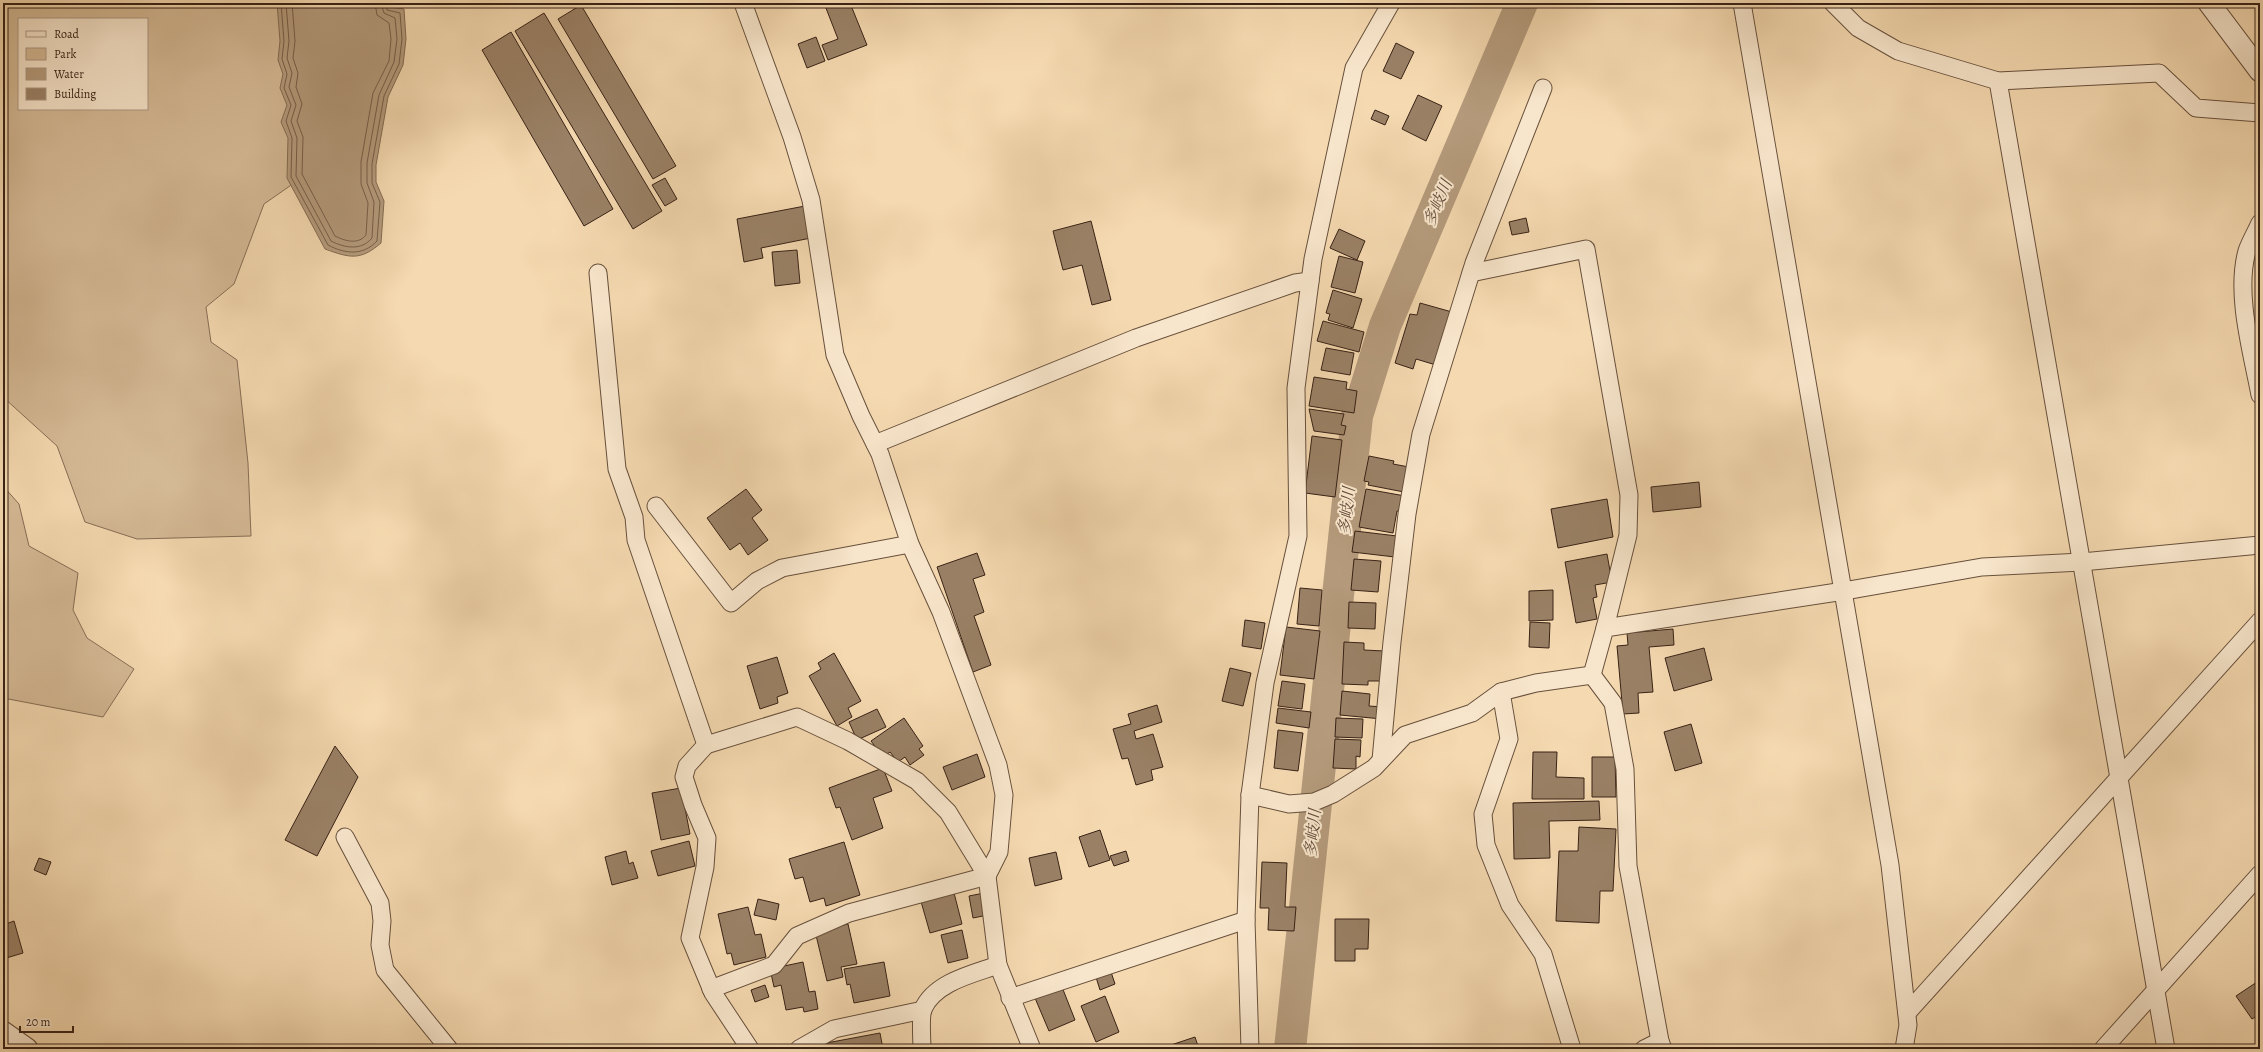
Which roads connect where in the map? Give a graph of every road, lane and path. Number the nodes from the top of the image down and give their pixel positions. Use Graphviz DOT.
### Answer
graph roads {
  1 [pos="743,3"];
  2 [pos="1391,3"];
  3 [pos="1742,3"];
  4 [pos="1833,3"];
  5 [pos="2209,3"];
  6 [pos="2260,71"];
  7 [pos="1998,81"];
  8 [pos="1543,88"];
  9 [pos="2260,113"];
  10 [pos="2260,223"];
  11 [pos="598,273"];
  12 [pos="1471,273"];
  13 [pos="1310,281"];
  14 [pos="2260,395"];
  15 [pos="875,444"];
  16 [pos="656,506"];
  17 [pos="910,544"];
  18 [pos="2260,545"];
  19 [pos="2082,562"];
  20 [pos="1844,591"];
  21 [pos="2260,621"];
  22 [pos="1605,628"];
  23 [pos="1592,675"];
  24 [pos="1501,692"];
  25 [pos="706,745"];
  26 [pos="1381,760"];
  27 [pos="2120,779"];
  28 [pos="1250,795"];
  29 [pos="345,838"];
  30 [pos="2260,874"];
  31 [pos="987,876"];
  32 [pos="1246,920"];
  33 [pos="998,965"];
  34 [pos="711,989"];
  35 [pos="2156,991"];
  36 [pos="1010,998"];
  37 [pos="922,1010"];
  38 [pos="1907,1013"];
  39 [pos="3,1032"];
  40 [pos="1661,1045"];
  41 [pos="27,1049"];
  42 [pos="449,1049"];
  43 [pos="750,1049"];
  44 [pos="799,1049"];
  45 [pos="922,1049"];
  46 [pos="1032,1049"];
  47 [pos="1250,1049"];
  48 [pos="1572,1049"];
  49 [pos="1644,1049"];
  50 [pos="1904,1049"];
  51 [pos="2103,1049"];
  52 [pos="2166,1049"];
  1 -- 15 [label="street"];
  2 -- 13 [label="street"];
  3 -- 20 [label="street"];
  4 -- 7 [label="street"];
  5 -- 6 [label="street"];
  7 -- 9 [label="street"];
  7 -- 19 [label="street"];
  8 -- 12 [label="street"];
  10 -- 14 [label="street"];
  11 -- 25 [label="street"];
  12 -- 22 [label="street"];
  12 -- 26 [label="street"];
  13 -- 15 [label="street"];
  13 -- 28 [label="street"];
  15 -- 17 [label="street"];
  16 -- 17 [label="street"];
  17 -- 31 [label="street"];
  18 -- 19 [label="street"];
  19 -- 20 [label="street"];
  19 -- 27 [label="street"];
  20 -- 22 [label="street"];
  20 -- 38 [label="street"];
  21 -- 27 [label="street"];
  22 -- 23 [label="street"];
  23 -- 24 [label="street"];
  23 -- 40 [label="street"];
  24 -- 26 [label="street"];
  24 -- 48 [label="street"];
  25 -- 31 [label="street"];
  25 -- 34 [label="street"];
  26 -- 28 [label="street"];
  27 -- 35 [label="street"];
  27 -- 38 [label="street"];
  28 -- 32 [label="street"];
  29 -- 42 [label="street"];
  30 -- 35 [label="street"];
  31 -- 33 [label="street"];
  31 -- 34 [label="street"];
  32 -- 36 [label="street"];
  32 -- 47 [label="street"];
  33 -- 36 [label="street"];
  33 -- 37 [label="street"];
  34 -- 43 [label="street"];
  35 -- 51 [label="street"];
  35 -- 52 [label="street"];
  36 -- 46 [label="street"];
  37 -- 44 [label="street"];
  37 -- 45 [label="street"];
  38 -- 50 [label="street"];
  39 -- 41 [label="street"];
  40 -- 49 [label="street"];
}
